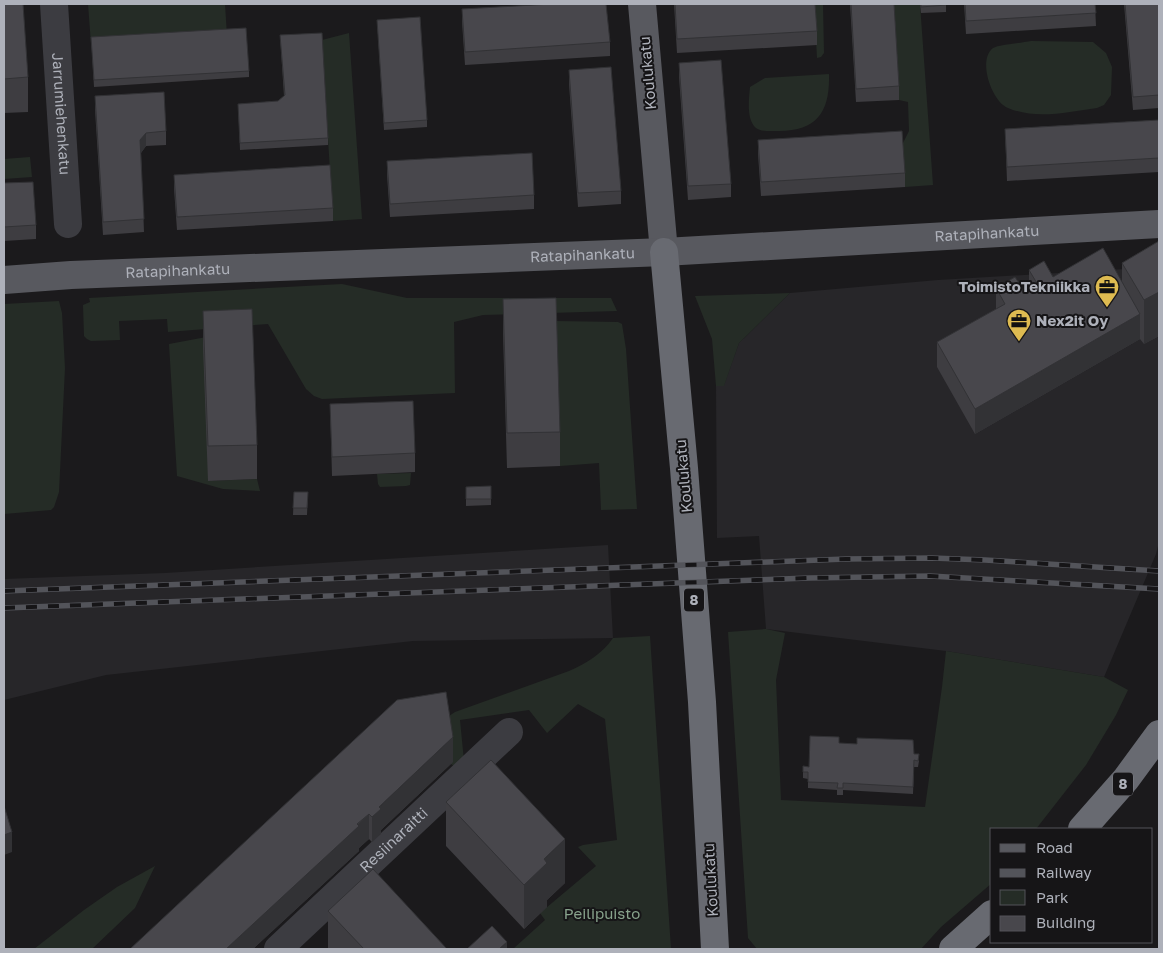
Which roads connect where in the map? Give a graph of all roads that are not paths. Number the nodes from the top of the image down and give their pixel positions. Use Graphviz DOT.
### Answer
graph roads {
  1 [pos="54,4"];
  2 [pos="642,4"];
  3 [pos="68,224"];
  4 [pos="1159,224"];
  5 [pos="664,252"];
  6 [pos="4,280"];
  7 [pos="509,732"];
  8 [pos="1159,734"];
  9 [pos="1083,828"];
  10 [pos="990,916"];
  11 [pos="278,949"];
  12 [pos="715,949"];
  13 [pos="952,949"];
  1 -- 3 [label="street, Jarrumiehenkatu"];
  2 -- 5 [label="main road, Koulukatu / 8"];
  4 -- 5 [label="main road, Ratapihankatu"];
  5 -- 6 [label="main road, Ratapihankatu"];
  5 -- 12 [label="highway, Koulukatu / 8"];
  7 -- 11 [label="street, Resiinaraitti"];
  8 -- 9 [label="highway, 8"];
  10 -- 13 [label="highway"];
}
